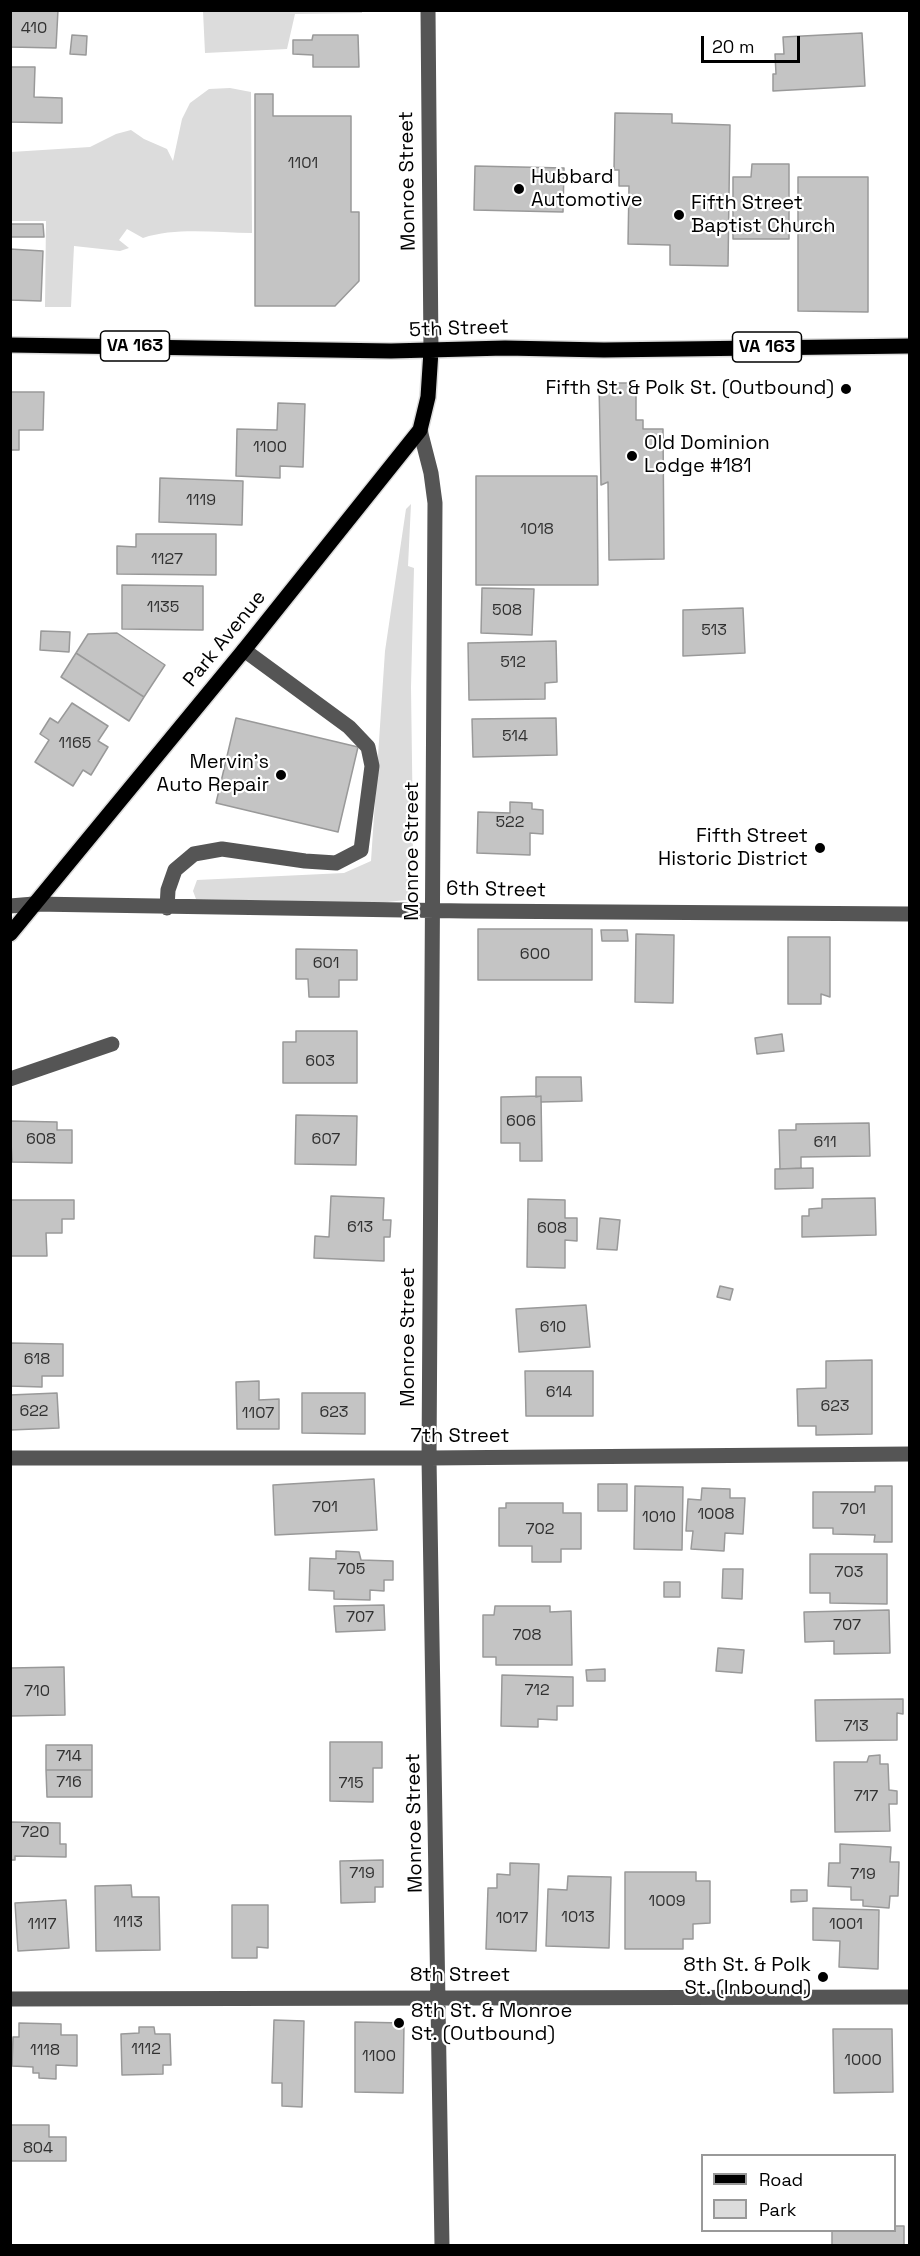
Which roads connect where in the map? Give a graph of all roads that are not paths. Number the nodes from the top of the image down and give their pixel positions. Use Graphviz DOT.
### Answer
graph roads {
  1 [pos="428,10"];
  2 [pos="10,345"];
  3 [pos="909,346"];
  4 [pos="430,351"];
  5 [pos="420,430"];
  6 [pos="244,650"];
  7 [pos="34,904"];
  8 [pos="10,906"];
  9 [pos="167,908"];
  10 [pos="434,910"];
  11 [pos="909,914"];
  12 [pos="10,934"];
  13 [pos="112,1044"];
  14 [pos="10,1080"];
  15 [pos="909,1455"];
  16 [pos="10,1458"];
  17 [pos="429,1458"];
  18 [pos="439,1997"];
  19 [pos="909,1997"];
  20 [pos="10,1999"];
  21 [pos="442,2246"];
  1 -- 4 [label="street, Monroe Street"];
  2 -- 4 [label="main road, 5th Street / VA 163"];
  3 -- 4 [label="main road, 5th Street / VA 163"];
  4 -- 5 [label="main road, Park Avenue"];
  5 -- 6 [label="main road, Park Avenue"];
  5 -- 10 [label="street, Monroe Street"];
  6 -- 7 [label="main road, Park Avenue"];
  6 -- 9 [label="street"];
  7 -- 8 [label="street, 6th Street"];
  7 -- 9 [label="street, 6th Street"];
  7 -- 12 [label="main road, Park Avenue"];
  9 -- 10 [label="street, 6th Street"];
  10 -- 11 [label="street, 6th Street"];
  10 -- 17 [label="street, Monroe Street"];
  13 -- 14 [label="street"];
  15 -- 17 [label="street, 7th Street"];
  16 -- 17 [label="street, 7th Street"];
  17 -- 18 [label="street, Monroe Street"];
  18 -- 19 [label="street, 8th Street"];
  18 -- 20 [label="street, 8th Street"];
  18 -- 21 [label="street, Monroe Street"];
}
